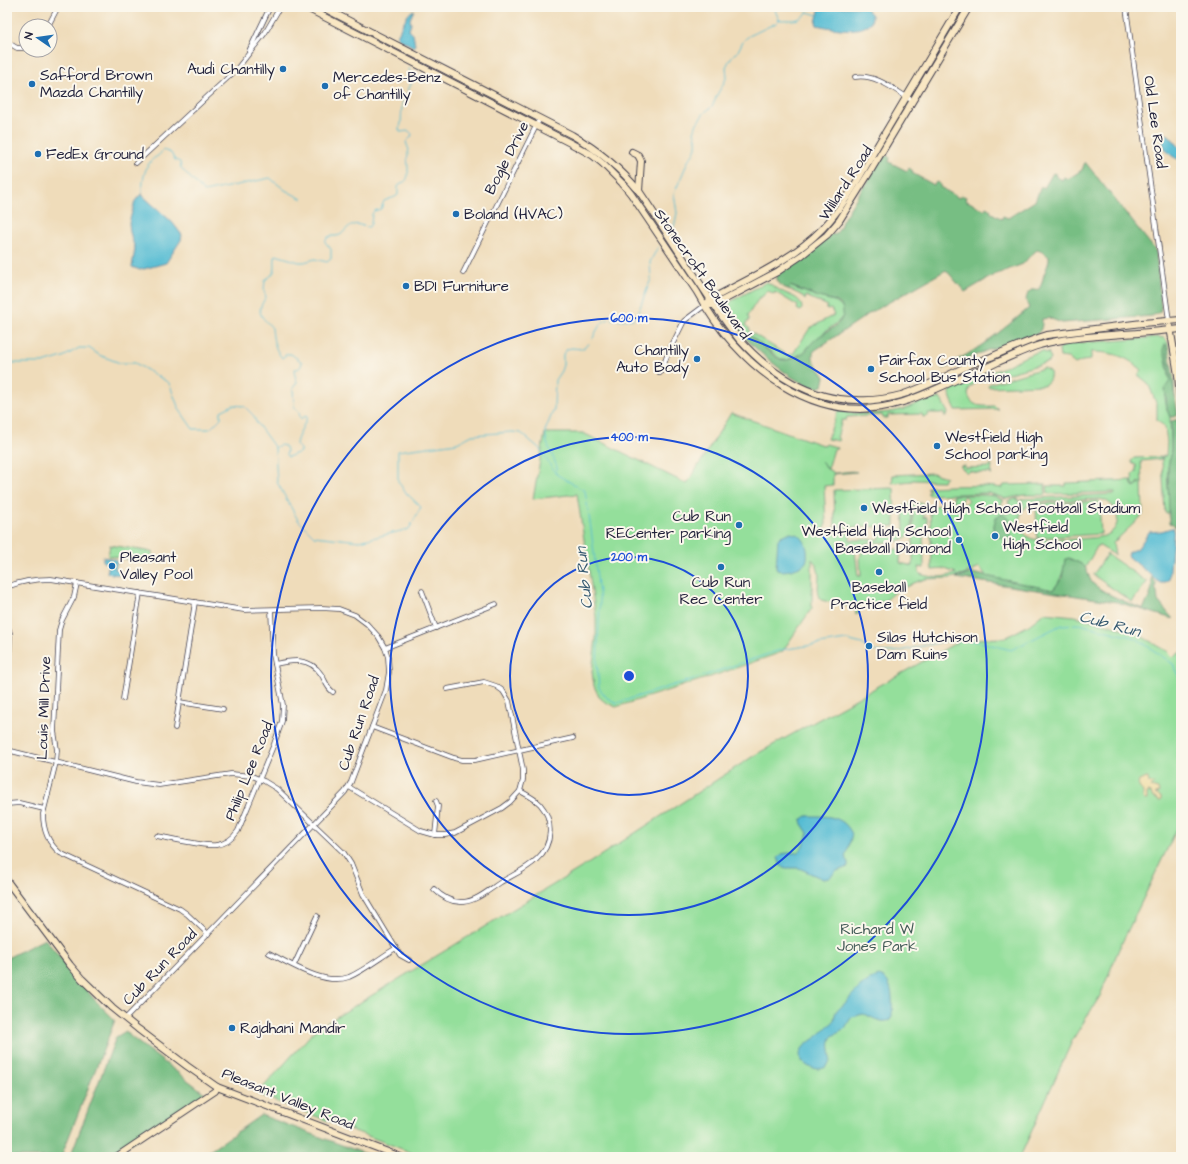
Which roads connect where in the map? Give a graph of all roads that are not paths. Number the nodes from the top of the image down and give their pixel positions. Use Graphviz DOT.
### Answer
graph roads {
  1 [pos="58,7"];
  2 [pos="270,7"];
  3 [pos="280,7"];
  4 [pos="305,7"];
  5 [pos="322,7"];
  6 [pos="960,7"];
  7 [pos="969,7"];
  8 [pos="1126,7"];
  9 [pos="52,18"];
  10 [pos="7,42"];
  11 [pos="18,48"];
  12 [pos="246,58"];
  13 [pos="856,77"];
  14 [pos="906,97"];
  15 [pos="913,101"];
  16 [pos="540,118"];
  17 [pos="536,125"];
  18 [pos="632,152"];
  19 [pos="136,162"];
  20 [pos="639,191"];
  21 [pos="463,273"];
  22 [pos="712,302"];
  23 [pos="704,306"];
  24 [pos="1181,320"];
  25 [pos="1169,321"];
  26 [pos="1181,329"];
  27 [pos="1171,330"];
  28 [pos="660,373"];
  29 [pos="1181,408"];
  30 [pos="77,583"];
  31 [pos="7,587"];
  32 [pos="422,591"];
  33 [pos="140,593"];
  34 [pos="195,602"];
  35 [pos="496,604"];
  36 [pos="271,610"];
  37 [pos="7,624"];
  38 [pos="436,628"];
  39 [pos="385,648"];
  40 [pos="9,663"];
  41 [pos="275,664"];
  42 [pos="447,689"];
  43 [pos="333,692"];
  44 [pos="123,699"];
  45 [pos="179,702"];
  46 [pos="223,709"];
  47 [pos="372,727"];
  48 [pos="175,728"];
  49 [pos="572,738"];
  50 [pos="7,750"];
  51 [pos="520,750"];
  52 [pos="56,762"];
  53 [pos="260,779"];
  54 [pos="349,787"];
  55 [pos="520,791"];
  56 [pos="436,801"];
  57 [pos="7,804"];
  58 [pos="44,809"];
  59 [pos="314,824"];
  60 [pos="435,835"];
  61 [pos="157,836"];
  62 [pos="7,881"];
  63 [pos="434,889"];
  64 [pos="317,916"];
  65 [pos="208,934"];
  66 [pos="396,948"];
  67 [pos="269,953"];
  68 [pos="409,960"];
  69 [pos="294,965"];
  70 [pos="125,1019"];
  71 [pos="218,1087"];
  72 [pos="116,1157"];
  73 [pos="401,1157"];
  1 -- 9 [label="street"];
  2 -- 12 [label="street"];
  3 -- 12 [label="street"];
  4 -- 17 [label="main road, Stonecroft Boulevard"];
  5 -- 16 [label="main road, Stonecroft Boulevard"];
  6 -- 14 [label="main road, Willard Road"];
  7 -- 15 [label="main road, Willard Road"];
  8 -- 25 [label="street, Old Lee Road"];
  10 -- 11 [label="street"];
  12 -- 19 [label="street"];
  13 -- 14 [label="street"];
  14 -- 15 [label="street"];
  14 -- 22 [label="main road, Willard Road"];
  15 -- 22 [label="main road, Willard Road"];
  16 -- 17 [label="street, Bogle Drive"];
  16 -- 20 [label="main road, Stonecroft Boulevard"];
  17 -- 21 [label="street, Bogle Drive"];
  17 -- 23 [label="main road, Stonecroft Boulevard"];
  18 -- 20 [label="main road"];
  20 -- 22 [label="main road, Stonecroft Boulevard"];
  22 -- 23 [label="main road, Willard Road"];
  22 -- 25 [label="main road, Stonecroft Boulevard"];
  23 -- 27 [label="main road, Stonecroft Boulevard"];
  23 -- 28 [label="street"];
  24 -- 25 [label="main road, Stonecroft Boulevard"];
  25 -- 27 [label="main road, Old Lee Road"];
  26 -- 27 [label="main road, Stonecroft Boulevard"];
  27 -- 29 [label="main road, Old Lee Road"];
  30 -- 31 [label="street, Cub Run Road"];
  30 -- 33 [label="street, Cub Run Road"];
  30 -- 52 [label="street, Louis Mill Drive"];
  32 -- 38 [label="street"];
  33 -- 34 [label="street, Cub Run Road"];
  33 -- 44 [label="street"];
  34 -- 36 [label="street, Cub Run Road"];
  34 -- 45 [label="street"];
  35 -- 38 [label="street"];
  36 -- 39 [label="street, Cub Run Road"];
  36 -- 41 [label="street, Philip Lee Road"];
  37 -- 40 [label="street"];
  38 -- 39 [label="street"];
  39 -- 47 [label="street, Cub Run Road"];
  41 -- 43 [label="street"];
  41 -- 53 [label="street, Philip Lee Road"];
  42 -- 51 [label="street"];
  45 -- 46 [label="street"];
  45 -- 48 [label="street"];
  47 -- 51 [label="street"];
  47 -- 54 [label="street, Cub Run Road"];
  49 -- 51 [label="street"];
  50 -- 52 [label="street"];
  51 -- 55 [label="street"];
  52 -- 53 [label="street"];
  52 -- 58 [label="street, Louis Mill Drive"];
  53 -- 59 [label="street"];
  53 -- 61 [label="street, Philip Lee Road"];
  54 -- 59 [label="street, Cub Run Road"];
  54 -- 60 [label="street"];
  55 -- 60 [label="street"];
  55 -- 63 [label="street"];
  56 -- 60 [label="street"];
  57 -- 58 [label="street"];
  58 -- 65 [label="street, Louis Mill Drive"];
  59 -- 65 [label="street, Cub Run Road"];
  59 -- 66 [label="street"];
  62 -- 70 [label="main road, Pleasant Valley Road"];
  64 -- 69 [label="street"];
  65 -- 70 [label="street, Cub Run Road"];
  66 -- 68 [label="street"];
  66 -- 69 [label="street"];
  67 -- 69 [label="street"];
  70 -- 71 [label="main road, Pleasant Valley Road"];
  71 -- 72 [label="main road"];
  71 -- 73 [label="main road, Pleasant Valley Road"];
}
